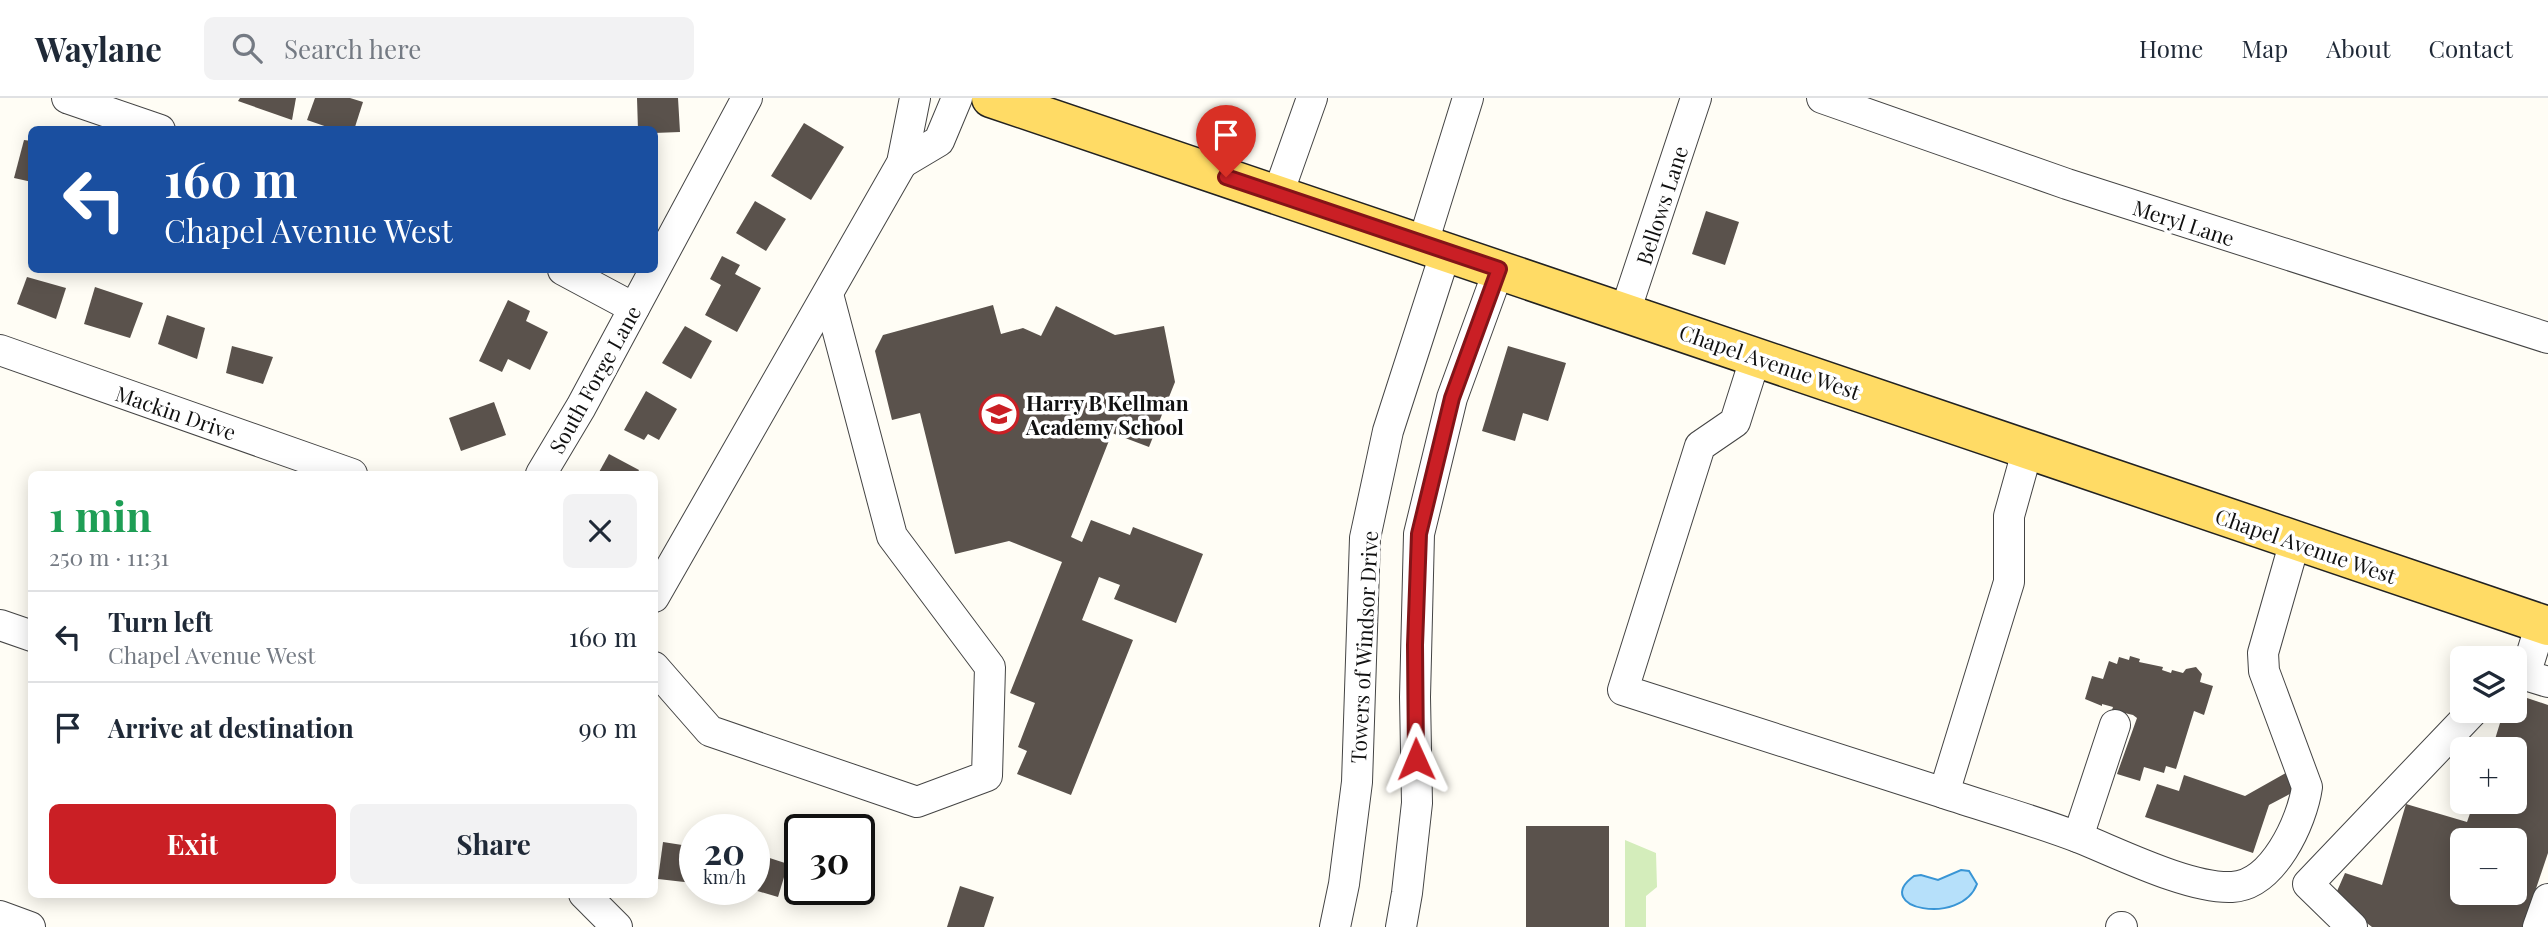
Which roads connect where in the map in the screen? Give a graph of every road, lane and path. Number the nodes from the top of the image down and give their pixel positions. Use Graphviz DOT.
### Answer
graph roads {
  1 [pos="67,98"];
  2 [pos="747,98"];
  3 [pos="915,98"];
  4 [pos="957,98"];
  5 [pos="991,98"];
  6 [pos="1312,98"];
  7 [pos="1696,98"];
  8 [pos="1822,98"];
  9 [pos="1465,99"];
  10 [pos="148,126"];
  11 [pos="902,163"];
  12 [pos="1278,194"];
  13 [pos="1434,247"];
  14 [pos="658,263"];
  15 [pos="1499,269"];
  16 [pos="569,273"];
  17 [pos="653,273"];
  18 [pos="828,294"];
  19 [pos="634,308"];
  20 [pos="1625,312"];
  21 [pos="2548,338"];
  22 [pos="0,350"];
  23 [pos="1756,356"];
  24 [pos="2028,448"];
  25 [pos="343,471"];
  26 [pos="543,471"];
  27 [pos="2295,541"];
  28 [pos="658,590"];
  29 [pos="0,625"];
  30 [pos="2544,625"];
  31 [pos="28,635"];
  32 [pos="658,672"];
  33 [pos="2529,678"];
  34 [pos="2462,723"];
  35 [pos="2115,725"];
  36 [pos="1944,793"];
  37 [pos="2078,837"];
  38 [pos="588,898"];
  39 [pos="2548,899"];
  40 [pos="0,916"];
  41 [pos="30,927"];
  42 [pos="617,927"];
  43 [pos="1335,927"];
  44 [pos="1401,927"];
  45 [pos="2353,927"];
  46 [pos="2539,927"];
  1 -- 10 [label="street"];
  2 -- 14 [label="street, South Forge Lane"];
  3 -- 11 [label="street"];
  4 -- 11 [label="street"];
  5 -- 12 [label="main road, Chapel Avenue West"];
  6 -- 12 [label="street"];
  7 -- 20 [label="street, Bellows Lane"];
  8 -- 21 [label="street, Meryl Lane"];
  9 -- 13 [label="street, Towers of Windsor Drive"];
  11 -- 18 [label="street"];
  12 -- 13 [label="main road, Chapel Avenue West"];
  13 -- 15 [label="main road, Chapel Avenue West"];
  13 -- 43 [label="street, Towers of Windsor Drive"];
  15 -- 20 [label="main road, Chapel Avenue West"];
  15 -- 44 [label="street"];
  16 -- 19 [label="street"];
  17 -- 19 [label="street, South Forge Lane"];
  18 -- 28 [label="street"];
  18 -- 32 [label="street"];
  19 -- 26 [label="street, South Forge Lane"];
  20 -- 23 [label="main road, Chapel Avenue West"];
  22 -- 25 [label="street, Mackin Drive"];
  23 -- 24 [label="main road, Chapel Avenue West"];
  23 -- 36 [label="street"];
  24 -- 27 [label="main road, Chapel Avenue West"];
  24 -- 36 [label="street"];
  27 -- 30 [label="main road, Chapel Avenue West"];
  27 -- 37 [label="street"];
  29 -- 31 [label="street"];
  30 -- 33 [label="street"];
  34 -- 45 [label="street"];
  35 -- 37 [label="street"];
  36 -- 37 [label="street"];
  38 -- 42 [label="street"];
  39 -- 46 [label="street"];
  40 -- 41 [label="street"];
}
